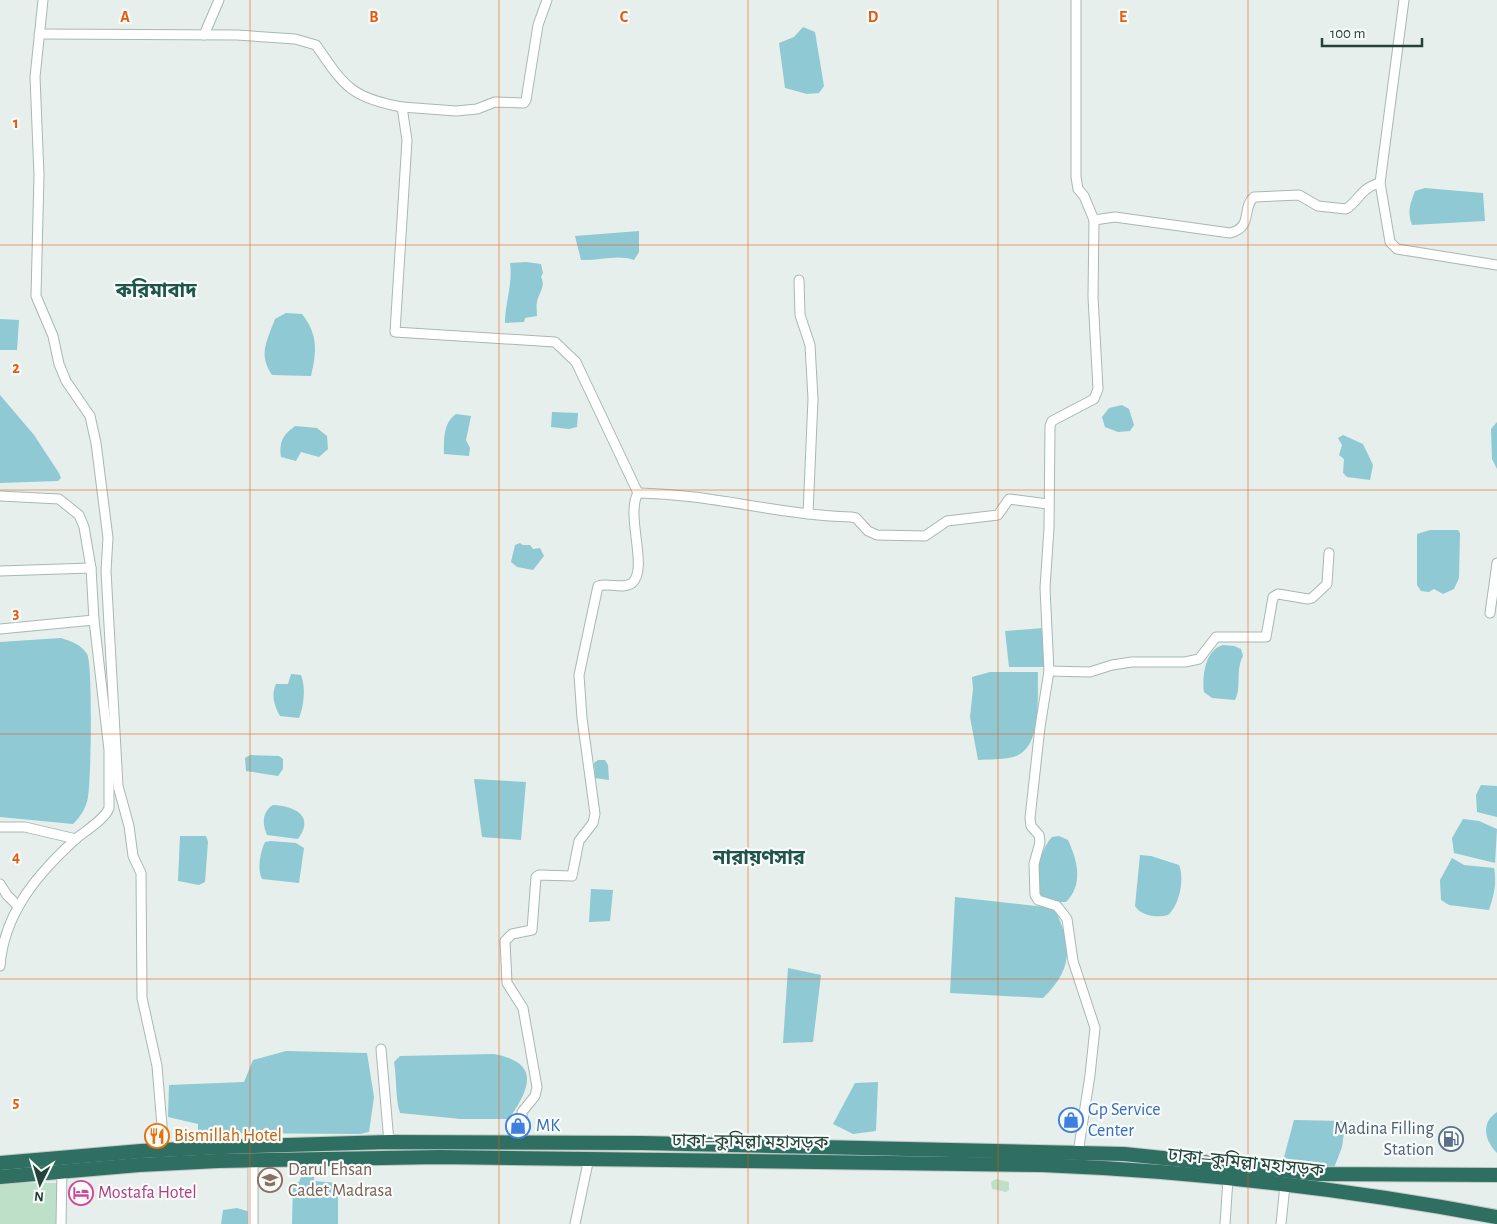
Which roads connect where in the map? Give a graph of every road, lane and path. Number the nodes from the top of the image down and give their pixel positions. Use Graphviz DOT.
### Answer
graph roads {
  1 [pos="43,0"];
  2 [pos="219,0"];
  3 [pos="547,0"];
  4 [pos="1076,0"];
  5 [pos="1404,0"];
  6 [pos="39,34"];
  7 [pos="204,34"];
  8 [pos="402,107"];
  9 [pos="1380,183"];
  10 [pos="1094,220"];
  11 [pos="1497,265"];
  12 [pos="799,280"];
  13 [pos="638,493"];
  14 [pos="0,496"];
  15 [pos="1048,504"];
  16 [pos="808,514"];
  17 [pos="1329,553"];
  18 [pos="1497,563"];
  19 [pos="91,568"];
  20 [pos="0,571"];
  21 [pos="1490,613"];
  22 [pos="94,620"];
  23 [pos="0,628"];
  24 [pos="1049,672"];
  25 [pos="0,827"];
  26 [pos="76,839"];
  27 [pos="0,884"];
  28 [pos="17,905"];
  29 [pos="0,966"];
  30 [pos="381,1049"];
  31 [pos="389,1142"];
  32 [pos="439,1143"];
  33 [pos="522,1143"];
  34 [pos="164,1150"];
  35 [pos="1078,1153"];
  36 [pos="440,1157"];
  37 [pos="588,1158"];
  38 [pos="975,1158"];
  39 [pos="253,1161"];
  40 [pos="0,1163"];
  41 [pos="62,1172"];
  42 [pos="1497,1175"];
  43 [pos="1376,1176"];
  44 [pos="0,1177"];
  45 [pos="1228,1179"];
  46 [pos="1285,1185"];
  47 [pos="1374,1197"];
  48 [pos="1497,1217"];
  49 [pos="61,1224"];
  50 [pos="253,1224"];
  51 [pos="575,1224"];
  52 [pos="1225,1224"];
  53 [pos="1281,1224"];
  1 -- 6 [label="street"];
  2 -- 7 [label="street"];
  3 -- 8 [label="street"];
  4 -- 10 [label="street"];
  5 -- 9 [label="street"];
  6 -- 7 [label="street"];
  6 -- 34 [label="street"];
  7 -- 8 [label="street"];
  8 -- 13 [label="street"];
  9 -- 10 [label="street"];
  9 -- 11 [label="street"];
  10 -- 15 [label="street"];
  12 -- 16 [label="street"];
  13 -- 16 [label="street"];
  13 -- 33 [label="street"];
  14 -- 19 [label="street"];
  15 -- 16 [label="street"];
  15 -- 24 [label="street"];
  17 -- 24 [label="street"];
  18 -- 21 [label="street"];
  19 -- 20 [label="street"];
  19 -- 22 [label="street"];
  22 -- 23 [label="street"];
  22 -- 26 [label="street"];
  24 -- 35 [label="street"];
  25 -- 26 [label="street"];
  26 -- 28 [label="street"];
  27 -- 28 [label="street"];
  28 -- 29 [label="street"];
  30 -- 31 [label="street"];
  31 -- 32 [label="highway, ঢাকা–কুমিল্লা মহাসড়ক"];
  31 -- 34 [label="highway, ঢাকা–কুমিল্লা মহাসড়ক"];
  32 -- 33 [label="highway, ঢাকা–কুমিল্লা মহাসড়ক"];
  32 -- 36 [label="highway"];
  33 -- 38 [label="highway, ঢাকা–কুমিল্লা মহাসড়ক"];
  34 -- 40 [label="highway, ঢাকা–কুমিল্লা মহাসড়ক"];
  35 -- 38 [label="highway, ঢাকা–কুমিল্লা মহাসড়ক"];
  35 -- 43 [label="highway, ঢাকা–কুমিল্লা মহাসড়ক"];
  36 -- 37 [label="highway, ঢাকা–কুমিল্লা মহাসড়ক"];
  36 -- 39 [label="highway, ঢাকা–কুমিল্লা মহাসড়ক"];
  37 -- 38 [label="highway, ঢাকা–কুমিল্লা মহাসড়ক"];
  37 -- 51 [label="street"];
  38 -- 45 [label="highway, ঢাকা–কুমিল্লা মহাসড়ক"];
  39 -- 41 [label="highway, ঢাকা–কুমিল্লা মহাসড়ক"];
  39 -- 50 [label="street"];
  41 -- 44 [label="highway, ঢাকা–কুমিল্লা মহাসড়ক"];
  41 -- 49 [label="street"];
  42 -- 43 [label="highway, ঢাকা–কুমিল্লা মহাসড়ক"];
  43 -- 47 [label="highway"];
  45 -- 46 [label="highway, ঢাকা–কুমিল্লা মহাসড়ক"];
  45 -- 52 [label="street"];
  46 -- 47 [label="highway, ঢাকা–কুমিল্লা মহাসড়ক"];
  46 -- 53 [label="street"];
  47 -- 48 [label="highway, ঢাকা–কুমিল্লা মহাসড়ক"];
}
